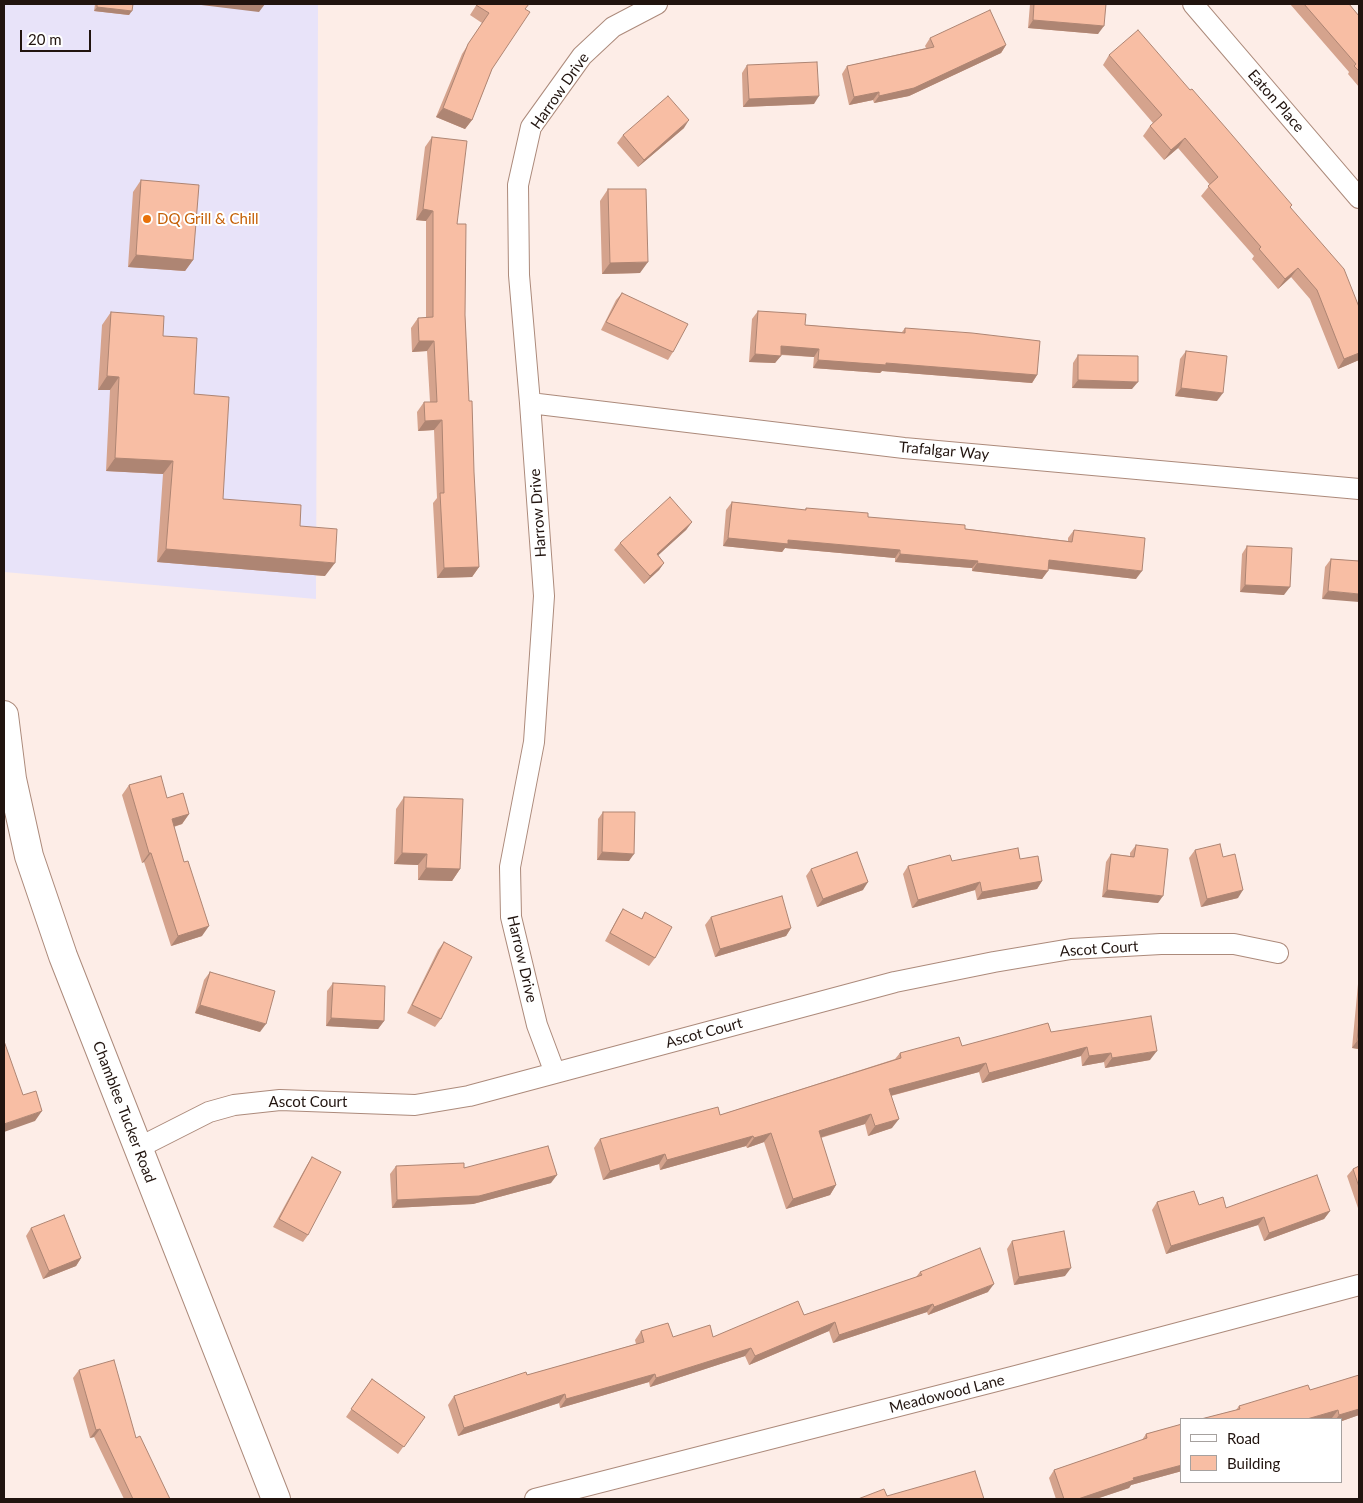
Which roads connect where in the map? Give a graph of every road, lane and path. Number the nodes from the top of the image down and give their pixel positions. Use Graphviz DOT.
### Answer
graph roads {
  1 [pos="657,4"];
  2 [pos="1193,4"];
  3 [pos="1359,198"];
  4 [pos="530,403"];
  5 [pos="1359,488"];
  6 [pos="4,715"];
  7 [pos="1278,953"];
  8 [pos="555,1072"];
  9 [pos="138,1148"];
  10 [pos="1359,1284"];
  11 [pos="276,1499"];
  12 [pos="535,1499"];
  1 -- 4 [label="street, Harrow Drive"];
  2 -- 3 [label="street, Eaton Place"];
  4 -- 5 [label="street, Trafalgar Way"];
  4 -- 8 [label="street, Harrow Drive"];
  6 -- 9 [label="main road, Chamblee Tucker Road"];
  7 -- 8 [label="street, Ascot Court"];
  8 -- 9 [label="street, Ascot Court"];
  9 -- 11 [label="main road, Chamblee Tucker Road"];
  10 -- 12 [label="street, Meadowood Lane"];
}
